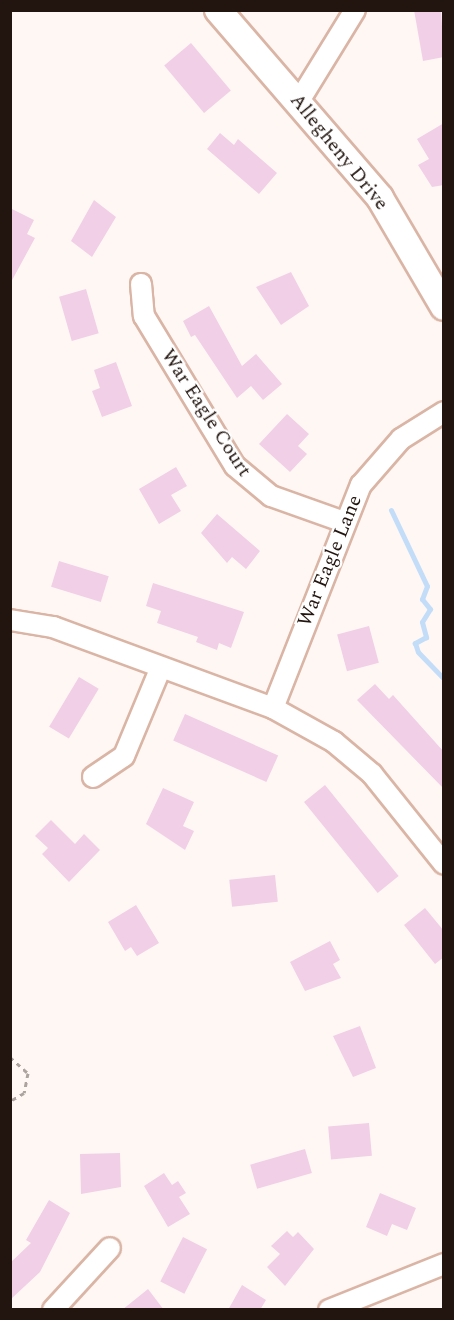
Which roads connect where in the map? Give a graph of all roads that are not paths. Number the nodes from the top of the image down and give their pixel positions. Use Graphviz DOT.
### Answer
graph roads {
  1 [pos="218,10"];
  2 [pos="355,10"];
  3 [pos="299,101"];
  4 [pos="141,284"];
  5 [pos="444,307"];
  6 [pos="444,412"];
  7 [pos="344,522"];
  8 [pos="10,620"];
  9 [pos="161,666"];
  10 [pos="273,708"];
  11 [pos="93,777"];
  12 [pos="444,864"];
  13 [pos="110,1248"];
  14 [pos="444,1264"];
  15 [pos="53,1310"];
  16 [pos="329,1310"];
  1 -- 3 [label="street, Allegheny Drive"];
  2 -- 3 [label="street"];
  3 -- 5 [label="street, Allegheny Drive"];
  4 -- 7 [label="street, War Eagle Court"];
  6 -- 7 [label="street, War Eagle Lane"];
  7 -- 10 [label="street, War Eagle Lane"];
  8 -- 9 [label="street"];
  9 -- 10 [label="street"];
  9 -- 11 [label="street"];
  10 -- 12 [label="street"];
  13 -- 15 [label="street"];
  14 -- 16 [label="street"];
}
